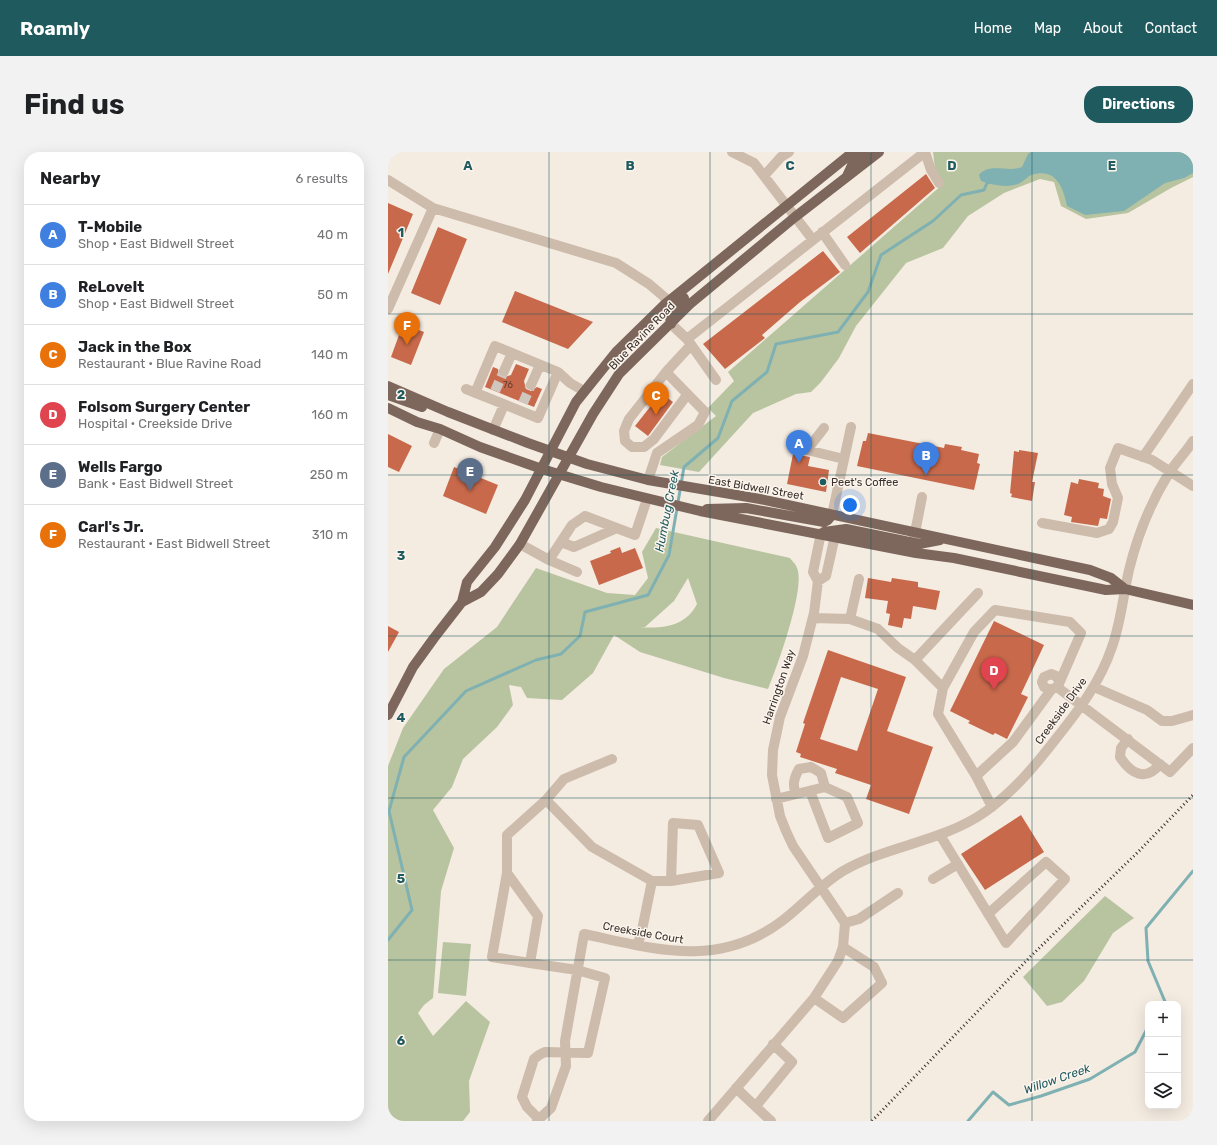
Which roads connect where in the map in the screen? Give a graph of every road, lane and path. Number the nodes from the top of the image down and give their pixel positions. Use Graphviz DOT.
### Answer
graph roads {
  1 [pos="732,152"];
  2 [pos="853,152"];
  3 [pos="865,152"];
  4 [pos="879,152"];
  5 [pos="925,152"];
  6 [pos="785,154"];
  7 [pos="764,176"];
  8 [pos="846,178"];
  9 [pos="388,180"];
  10 [pos="938,183"];
  11 [pos="787,206"];
  12 [pos="433,208"];
  13 [pos="795,217"];
  14 [pos="822,232"];
  15 [pos="813,240"];
  16 [pos="845,265"];
  17 [pos="697,278"];
  18 [pos="669,301"];
  19 [pos="388,309"];
  20 [pos="671,324"];
  21 [pos="689,342"];
  22 [pos="512,353"];
  23 [pos="540,365"];
  24 [pos="504,371"];
  25 [pos="558,372"];
  26 [pos="666,372"];
  27 [pos="716,380"];
  28 [pos="1193,384"];
  29 [pos="531,385"];
  30 [pos="388,386"];
  31 [pos="584,391"];
  32 [pos="687,394"];
  33 [pos="388,395"];
  34 [pos="504,404"];
  35 [pos="388,408"];
  36 [pos="443,410"];
  37 [pos="851,427"];
  38 [pos="824,428"];
  39 [pos="440,429"];
  40 [pos="494,430"];
  41 [pos="1193,441"];
  42 [pos="434,443"];
  43 [pos="551,450"];
  44 [pos="570,457"];
  45 [pos="1143,457"];
  46 [pos="844,459"];
  47 [pos="542,469"];
  48 [pos="1170,472"];
  49 [pos="560,475"];
  50 [pos="648,480"];
  51 [pos="1193,486"];
  52 [pos="922,497"];
  53 [pos="650,500"];
  54 [pos="695,510"];
  55 [pos="832,515"];
  56 [pos="1042,524"];
  57 [pos="617,528"];
  58 [pos="821,533"];
  59 [pos="916,533"];
  60 [pos="835,536"];
  61 [pos="946,539"];
  62 [pos="561,542"];
  63 [pos="914,543"];
  64 [pos="520,544"];
  65 [pos="549,560"];
  66 [pos="577,572"];
  67 [pos="858,579"];
  68 [pos="818,581"];
  69 [pos="1125,590"];
  70 [pos="978,593"];
  71 [pos="462,602"];
  72 [pos="1193,605"];
  73 [pos="813,618"];
  74 [pos="850,619"];
  75 [pos="916,660"];
  76 [pos="1056,686"];
  77 [pos="1094,687"];
  78 [pos="943,688"];
  79 [pos="1083,705"];
  80 [pos="388,714"];
  81 [pos="1193,716"];
  82 [pos="1128,739"];
  83 [pos="1193,748"];
  84 [pos="612,759"];
  85 [pos="1160,764"];
  86 [pos="976,776"];
  87 [pos="824,787"];
  88 [pos="810,791"];
  89 [pos="796,794"];
  90 [pos="776,799"];
  91 [pos="546,800"];
  92 [pos="992,806"];
  93 [pos="940,835"];
  94 [pos="958,864"];
  95 [pos="507,873"];
  96 [pos="933,879"];
  97 [pos="652,881"];
  98 [pos="671,881"];
  99 [pos="822,886"];
  100 [pos="898,893"];
  101 [pos="988,914"];
  102 [pos="846,923"];
  103 [pos="637,945"];
  104 [pos="843,947"];
  105 [pos="530,963"];
  106 [pos="578,970"];
  107 [pos="814,998"];
  108 [pos="772,1044"];
  109 [pos="566,1052"];
  110 [pos="736,1088"];
  111 [pos="756,1106"];
  112 [pos="538,1120"];
  113 [pos="708,1121"];
  114 [pos="771,1121"];
  1 -- 7 [label="street"];
  2 -- 11 [label="main road, Blue Ravine Road"];
  3 -- 8 [label="main road"];
  4 -- 8 [label="main road, Blue Ravine Road"];
  5 -- 10 [label="street"];
  5 -- 14 [label="street"];
  6 -- 7 [label="street"];
  7 -- 11 [label="street"];
  8 -- 13 [label="main road, Blue Ravine Road"];
  9 -- 12 [label="street"];
  11 -- 13 [label="street"];
  11 -- 17 [label="main road, Blue Ravine Road"];
  12 -- 18 [label="street"];
  12 -- 19 [label="street"];
  13 -- 15 [label="street"];
  13 -- 20 [label="main road, Blue Ravine Road"];
  14 -- 15 [label="street"];
  14 -- 16 [label="street"];
  15 -- 21 [label="street"];
  17 -- 18 [label="main road, Blue Ravine Road"];
  17 -- 20 [label="main road"];
  18 -- 31 [label="main road, Blue Ravine Road"];
  20 -- 21 [label="street"];
  20 -- 44 [label="main road, Blue Ravine Road"];
  21 -- 26 [label="street"];
  21 -- 27 [label="street"];
  22 -- 23 [label="street"];
  22 -- 24 [label="street"];
  22 -- 34 [label="street"];
  23 -- 25 [label="street"];
  23 -- 29 [label="street"];
  25 -- 31 [label="street"];
  25 -- 34 [label="street"];
  26 -- 32 [label="street"];
  26 -- 32 [label="street"];
  28 -- 45 [label="street"];
  30 -- 36 [label="main road, East Bidwell Street"];
  31 -- 43 [label="main road, Blue Ravine Road"];
  32 -- 50 [label="street"];
  33 -- 36 [label="main road"];
  34 -- 40 [label="street"];
  35 -- 39 [label="main road, East Bidwell Street"];
  36 -- 40 [label="main road, East Bidwell Street"];
  37 -- 46 [label="street"];
  38 -- 46 [label="street"];
  39 -- 42 [label="street"];
  39 -- 47 [label="main road, East Bidwell Street"];
  40 -- 43 [label="main road, East Bidwell Street"];
  41 -- 48 [label="street, Creekside Drive"];
  43 -- 44 [label="main road, East Bidwell Street"];
  43 -- 47 [label="main road, Blue Ravine Road"];
  44 -- 49 [label="main road, Blue Ravine Road"];
  44 -- 50 [label="main road, East Bidwell Street"];
  45 -- 48 [label="street"];
  45 -- 56 [label="street"];
  46 -- 55 [label="street"];
  47 -- 49 [label="main road, East Bidwell Street"];
  47 -- 71 [label="main road, Blue Ravine Road"];
  48 -- 51 [label="street"];
  48 -- 69 [label="street, Creekside Drive"];
  49 -- 53 [label="main road, East Bidwell Street"];
  49 -- 64 [label="main road, Blue Ravine Road"];
  50 -- 55 [label="main road, East Bidwell Street"];
  52 -- 59 [label="street"];
  53 -- 54 [label="main road, East Bidwell Street"];
  53 -- 57 [label="street"];
  54 -- 55 [label="main road"];
  54 -- 58 [label="main road, East Bidwell Street"];
  55 -- 59 [label="main road, East Bidwell Street"];
  57 -- 62 [label="street"];
  57 -- 62 [label="street"];
  58 -- 60 [label="main road, East Bidwell Street"];
  58 -- 63 [label="main road"];
  58 -- 68 [label="street, Harrington Way"];
  59 -- 61 [label="main road, East Bidwell Street"];
  59 -- 63 [label="street"];
  60 -- 68 [label="street, Harrington Way"];
  60 -- 69 [label="main road, East Bidwell Street"];
  61 -- 63 [label="main road"];
  61 -- 69 [label="main road, East Bidwell Street"];
  62 -- 65 [label="street"];
  64 -- 65 [label="street"];
  64 -- 71 [label="main road, Blue Ravine Road"];
  65 -- 66 [label="street"];
  67 -- 74 [label="street"];
  68 -- 73 [label="street, Harrington Way"];
  69 -- 72 [label="main road, East Bidwell Street"];
  69 -- 77 [label="street, Creekside Drive"];
  70 -- 75 [label="street"];
  71 -- 80 [label="main road, Blue Ravine Road"];
  73 -- 74 [label="street"];
  73 -- 90 [label="street, Harrington Way"];
  74 -- 75 [label="street"];
  75 -- 78 [label="street"];
  76 -- 78 [label="street"];
  76 -- 79 [label="street"];
  76 -- 86 [label="street"];
  77 -- 79 [label="street, Creekside Drive"];
  77 -- 81 [label="street"];
  78 -- 86 [label="street"];
  79 -- 82 [label="street"];
  79 -- 92 [label="street, Creekside Drive"];
  82 -- 85 [label="street"];
  82 -- 85 [label="street"];
  83 -- 85 [label="street"];
  84 -- 91 [label="street"];
  86 -- 92 [label="street"];
  87 -- 88 [label="street"];
  87 -- 88 [label="street"];
  87 -- 89 [label="street"];
  88 -- 89 [label="street"];
  89 -- 90 [label="street"];
  90 -- 99 [label="street, Harrington Way"];
  91 -- 95 [label="street"];
  91 -- 97 [label="street"];
  92 -- 93 [label="street, Creekside Drive"];
  93 -- 94 [label="street"];
  93 -- 99 [label="street, Creekside Drive"];
  94 -- 96 [label="street"];
  94 -- 101 [label="street"];
  95 -- 105 [label="street"];
  95 -- 105 [label="street"];
  97 -- 98 [label="street"];
  97 -- 103 [label="street"];
  98 -- 98 [label="street"];
  99 -- 102 [label="street, Harrington Way"];
  99 -- 103 [label="street, Creekside Court"];
  100 -- 102 [label="street"];
  101 -- 101 [label="street"];
  102 -- 104 [label="street"];
  103 -- 106 [label="street, Creekside Court"];
  104 -- 107 [label="street"];
  104 -- 107 [label="street"];
  105 -- 106 [label="street"];
  106 -- 109 [label="street"];
  106 -- 109 [label="street"];
  107 -- 108 [label="street"];
  108 -- 110 [label="street"];
  108 -- 111 [label="street"];
  109 -- 112 [label="street"];
  109 -- 112 [label="street"];
  110 -- 111 [label="street"];
  110 -- 113 [label="street"];
  111 -- 114 [label="street"];
}
